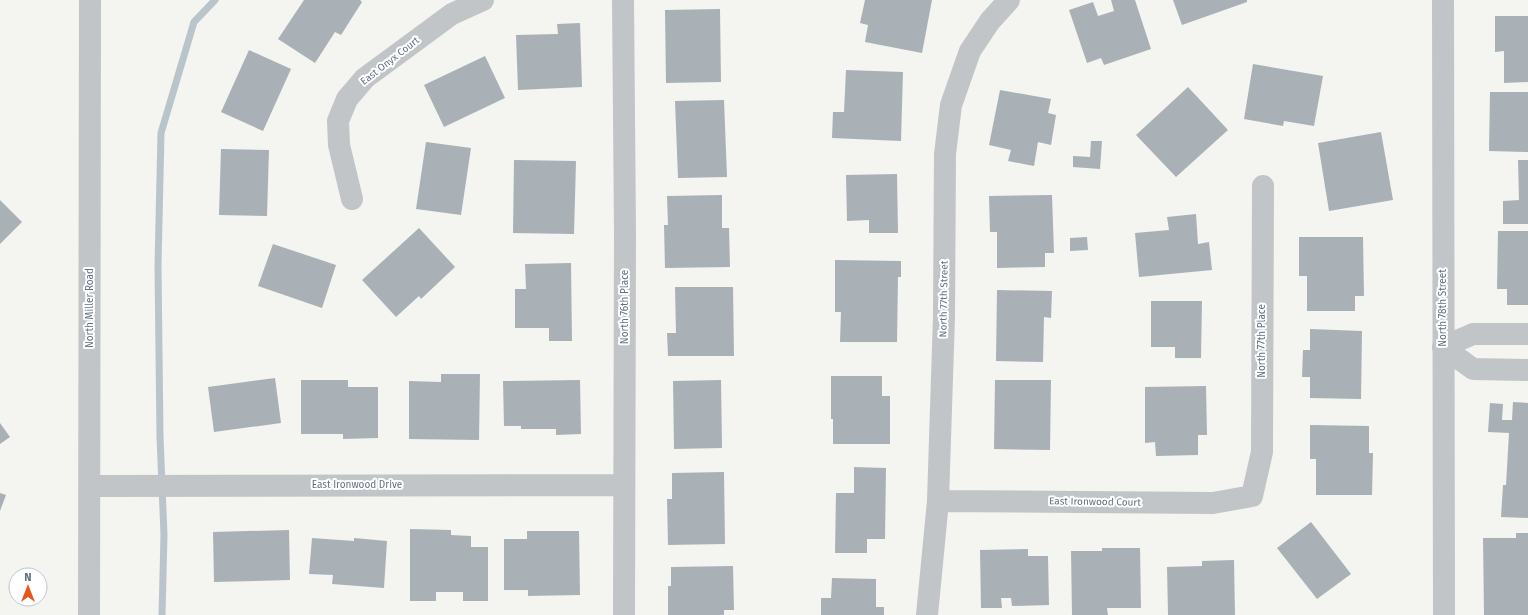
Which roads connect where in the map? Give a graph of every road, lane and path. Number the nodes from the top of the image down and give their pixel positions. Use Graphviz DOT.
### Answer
graph roads {
  1 [pos="90,0"];
  2 [pos="483,0"];
  3 [pos="623,0"];
  4 [pos="1009,0"];
  5 [pos="1443,0"];
  6 [pos="1263,186"];
  7 [pos="352,199"];
  8 [pos="1528,334"];
  9 [pos="1443,347"];
  10 [pos="1528,370"];
  11 [pos="624,485"];
  12 [pos="90,486"];
  13 [pos="1252,496"];
  14 [pos="938,501"];
  15 [pos="89,615"];
  16 [pos="624,615"];
  17 [pos="927,615"];
  18 [pos="1444,615"];
  1 -- 12 [label="street, North Miller Road"];
  2 -- 7 [label="street, East Onyx Court"];
  3 -- 11 [label="street, North 76th Place"];
  4 -- 14 [label="street, North 77th Street"];
  5 -- 9 [label="street, North 78th Street"];
  6 -- 13 [label="street, North 77th Place"];
  8 -- 9 [label="street"];
  9 -- 10 [label="street"];
  9 -- 18 [label="street, North 78th Street"];
  11 -- 12 [label="street, East Ironwood Drive"];
  11 -- 16 [label="street, North 76th Place"];
  12 -- 15 [label="street, North Miller Road"];
  13 -- 14 [label="street, East Ironwood Court"];
  14 -- 17 [label="street, North 77th Street"];
}
